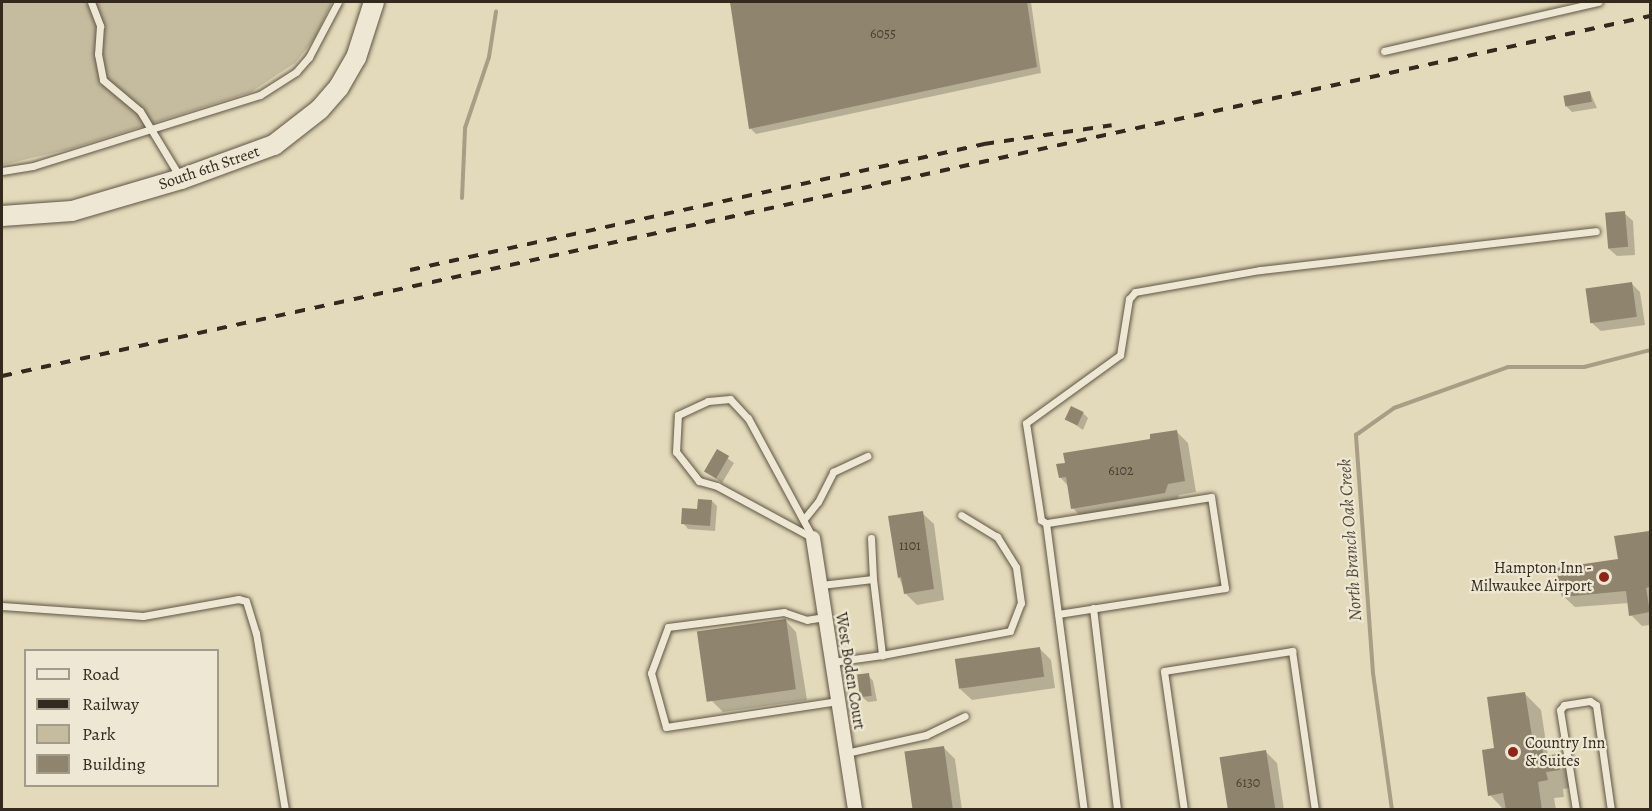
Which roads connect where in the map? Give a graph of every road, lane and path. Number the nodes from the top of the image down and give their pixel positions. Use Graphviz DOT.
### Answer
graph roads {
  1 [pos="91,2"];
  2 [pos="338,2"];
  3 [pos="374,2"];
  4 [pos="1598,2"];
  5 [pos="1384,51"];
  6 [pos="153,129"];
  7 [pos="2,171"];
  8 [pos="181,179"];
  9 [pos="2,216"];
  10 [pos="1596,231"];
  11 [pos="867,456"];
  12 [pos="961,515"];
  13 [pos="804,519"];
  14 [pos="1046,523"];
  15 [pos="813,538"];
  16 [pos="871,538"];
  17 [pos="873,579"];
  18 [pos="821,585"];
  19 [pos="2,606"];
  20 [pos="1093,608"];
  21 [pos="1058,614"];
  22 [pos="825,617"];
  23 [pos="882,655"];
  24 [pos="832,662"];
  25 [pos="838,701"];
  26 [pos="965,716"];
  27 [pos="846,753"];
  28 [pos="285,810"];
  29 [pos="855,810"];
  30 [pos="1084,810"];
  31 [pos="1117,810"];
  32 [pos="1184,810"];
  33 [pos="1315,810"];
  34 [pos="1576,810"];
  35 [pos="1611,810"];
  1 -- 6 [label="lane"];
  2 -- 6 [label="lane"];
  3 -- 8 [label="street, South 6th Street"];
  4 -- 5 [label="lane"];
  6 -- 7 [label="lane"];
  6 -- 8 [label="lane"];
  8 -- 9 [label="street, South 6th Street"];
  10 -- 14 [label="lane"];
  11 -- 13 [label="lane"];
  12 -- 23 [label="lane"];
  13 -- 15 [label="lane"];
  13 -- 15 [label="lane"];
  14 -- 20 [label="lane"];
  14 -- 21 [label="lane"];
  15 -- 18 [label="street, West Boden Court"];
  16 -- 17 [label="lane"];
  17 -- 18 [label="lane"];
  17 -- 23 [label="lane"];
  18 -- 22 [label="street, West Boden Court"];
  19 -- 28 [label="lane"];
  20 -- 21 [label="lane"];
  20 -- 31 [label="lane"];
  21 -- 30 [label="lane"];
  22 -- 24 [label="street, West Boden Court"];
  22 -- 25 [label="lane"];
  23 -- 24 [label="lane"];
  24 -- 25 [label="street, West Boden Court"];
  25 -- 27 [label="street, West Boden Court"];
  26 -- 27 [label="lane"];
  27 -- 29 [label="street, West Boden Court"];
  32 -- 33 [label="lane"];
  34 -- 35 [label="lane"];
}
